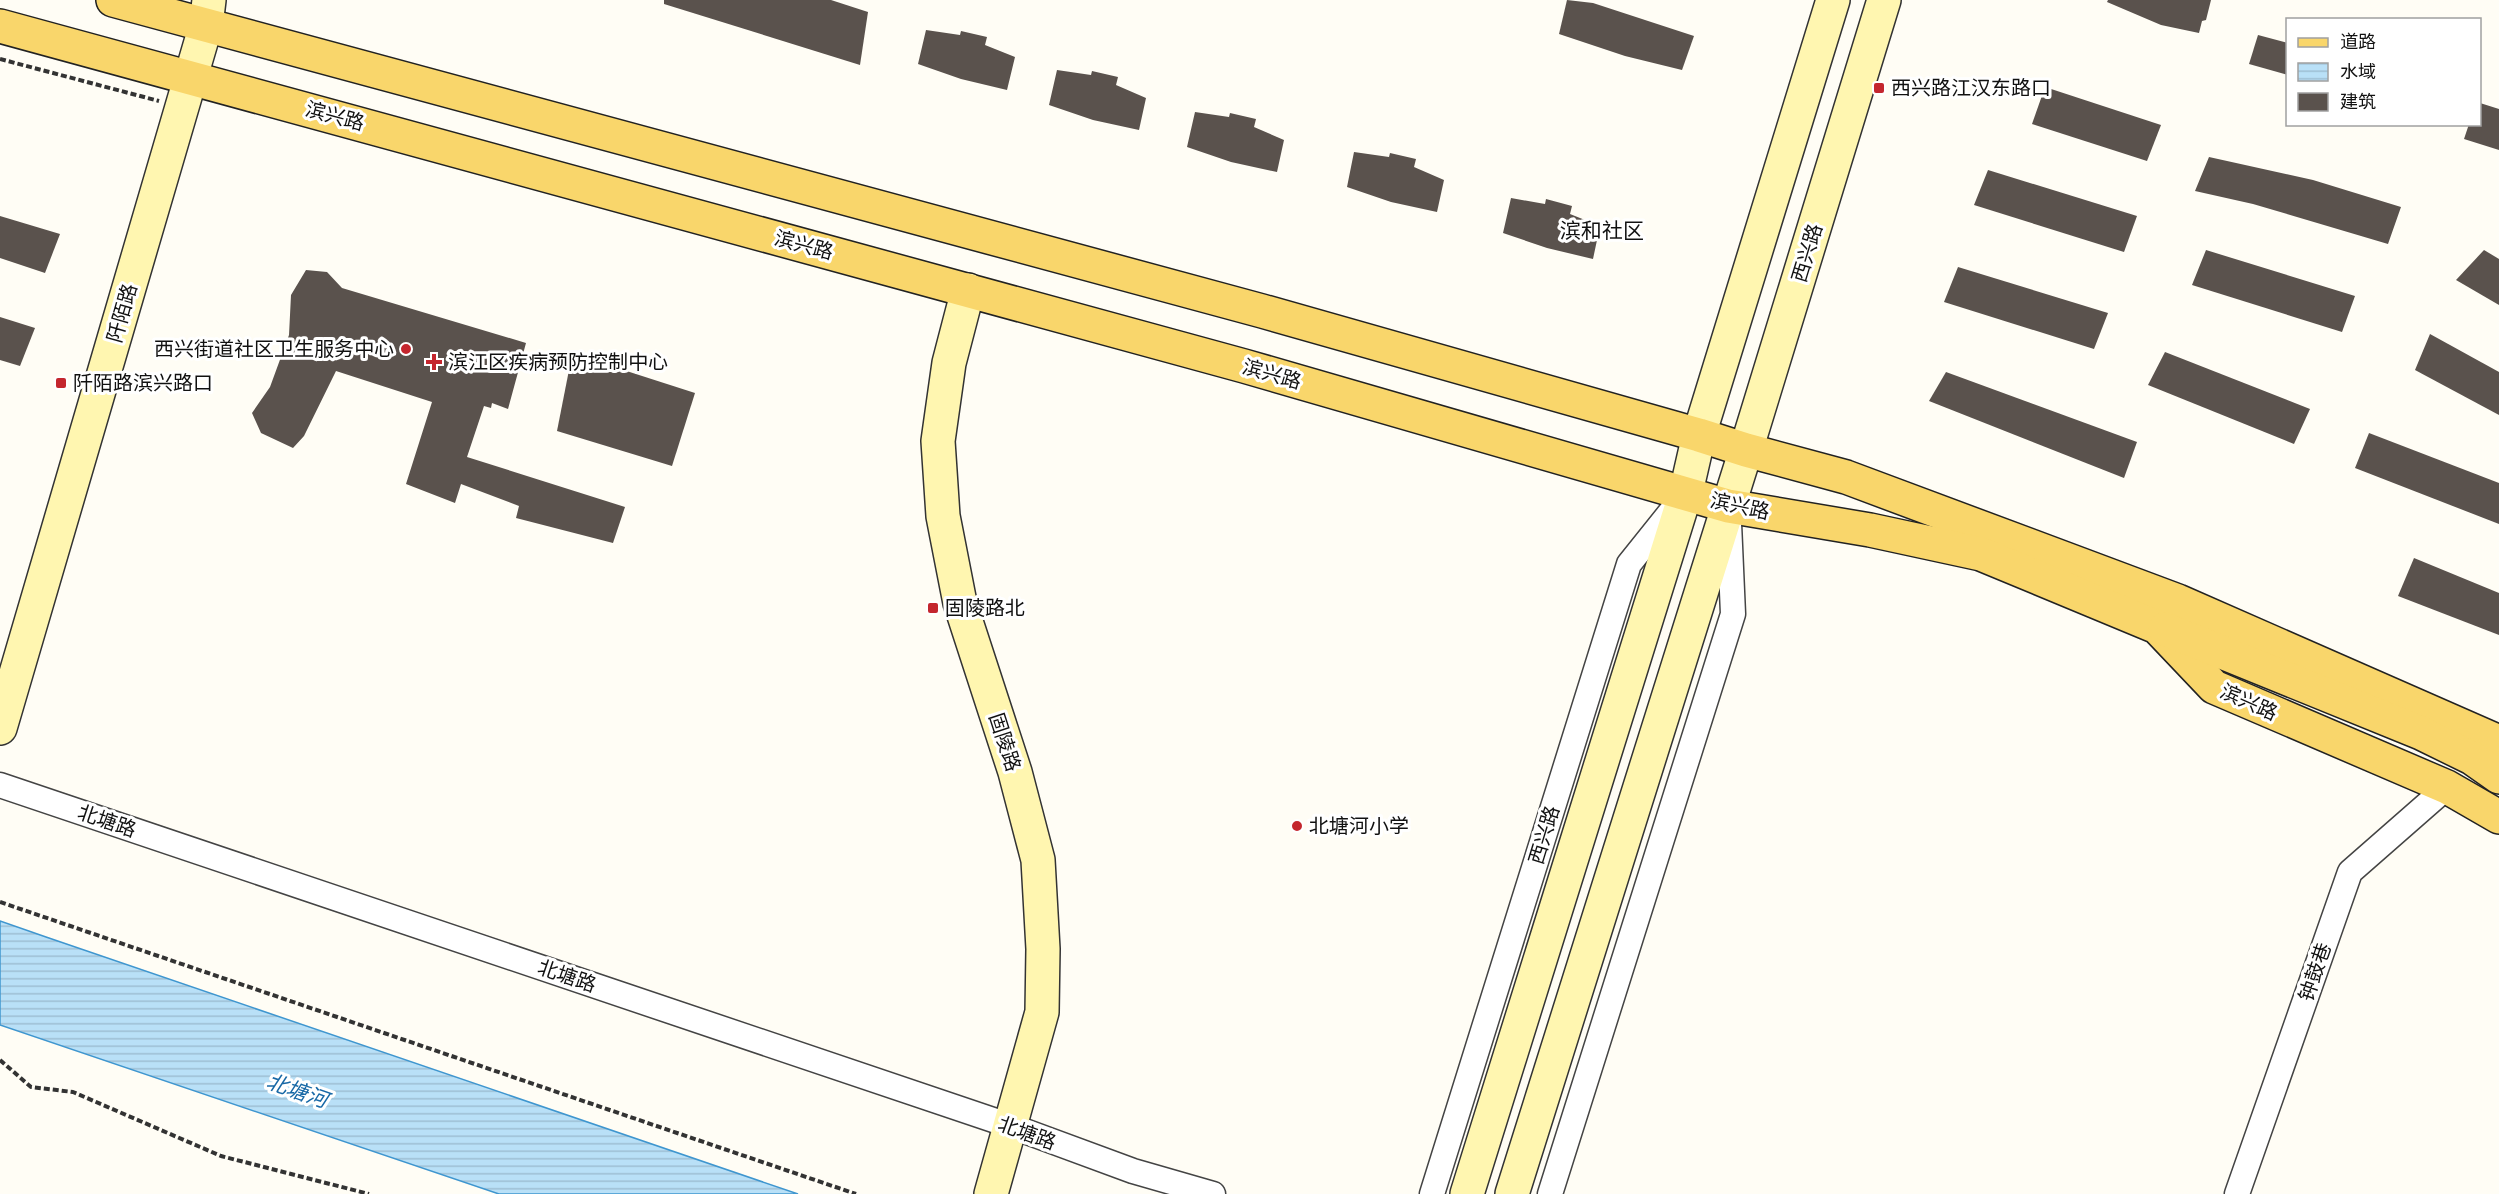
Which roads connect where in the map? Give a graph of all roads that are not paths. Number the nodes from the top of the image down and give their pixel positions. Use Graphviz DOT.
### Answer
graph roads {
  1 [pos="113,0"];
  2 [pos="1833,0"];
  3 [pos="1884,0"];
  4 [pos="208,13"];
  5 [pos="0,26"];
  6 [pos="190,76"];
  7 [pos="968,290"];
  8 [pos="1700,435"];
  9 [pos="1746,450"];
  10 [pos="1686,492"];
  11 [pos="1728,506"];
  12 [pos="2157,627"];
  13 [pos="0,728"];
  14 [pos="2499,742"];
  15 [pos="2499,777"];
  16 [pos="0,785"];
  17 [pos="2447,787"];
  18 [pos="2499,817"];
  19 [pos="1011,1126"];
  20 [pos="1133,1171"];
  21 [pos="991,1194"];
  22 [pos="1174,1194"];
  23 [pos="1213,1194"];
  24 [pos="1432,1194"];
  25 [pos="1467,1194"];
  26 [pos="1512,1194"];
  27 [pos="1550,1194"];
  28 [pos="2237,1194"];
  1 -- 4 [label="main road"];
  2 -- 8 [label="main road, 西兴路"];
  3 -- 9 [label="main road, 西兴路"];
  4 -- 6 [label="main road, 阡陌路"];
  4 -- 8 [label="main road"];
  5 -- 6 [label="main road, 滨兴路"];
  6 -- 7 [label="main road, 滨兴路"];
  6 -- 13 [label="main road, 阡陌路"];
  7 -- 10 [label="main road, 滨兴路"];
  7 -- 19 [label="main road, 固陵路"];
  8 -- 9 [label="main road"];
  8 -- 10 [label="main road, 西兴路"];
  9 -- 11 [label="main road, 西兴路"];
  9 -- 14 [label="main road"];
  10 -- 11 [label="main road, 滨兴路"];
  10 -- 24 [label="street, 西兴路"];
  10 -- 25 [label="main road, 西兴路"];
  11 -- 12 [label="main road, 滨兴路"];
  11 -- 26 [label="main road, 西兴路"];
  11 -- 27 [label="street, 西兴路"];
  12 -- 15 [label="main road"];
  12 -- 17 [label="main road, 滨兴路"];
  16 -- 19 [label="street, 北塘路"];
  17 -- 18 [label="main road, 滨兴路"];
  17 -- 28 [label="street, 钟鼓巷"];
  19 -- 20 [label="street, 北塘路"];
  19 -- 21 [label="main road, 固陵路"];
  20 -- 22 [label="street, 北塘路"];
  20 -- 23 [label="street, 北塘路"];
}
